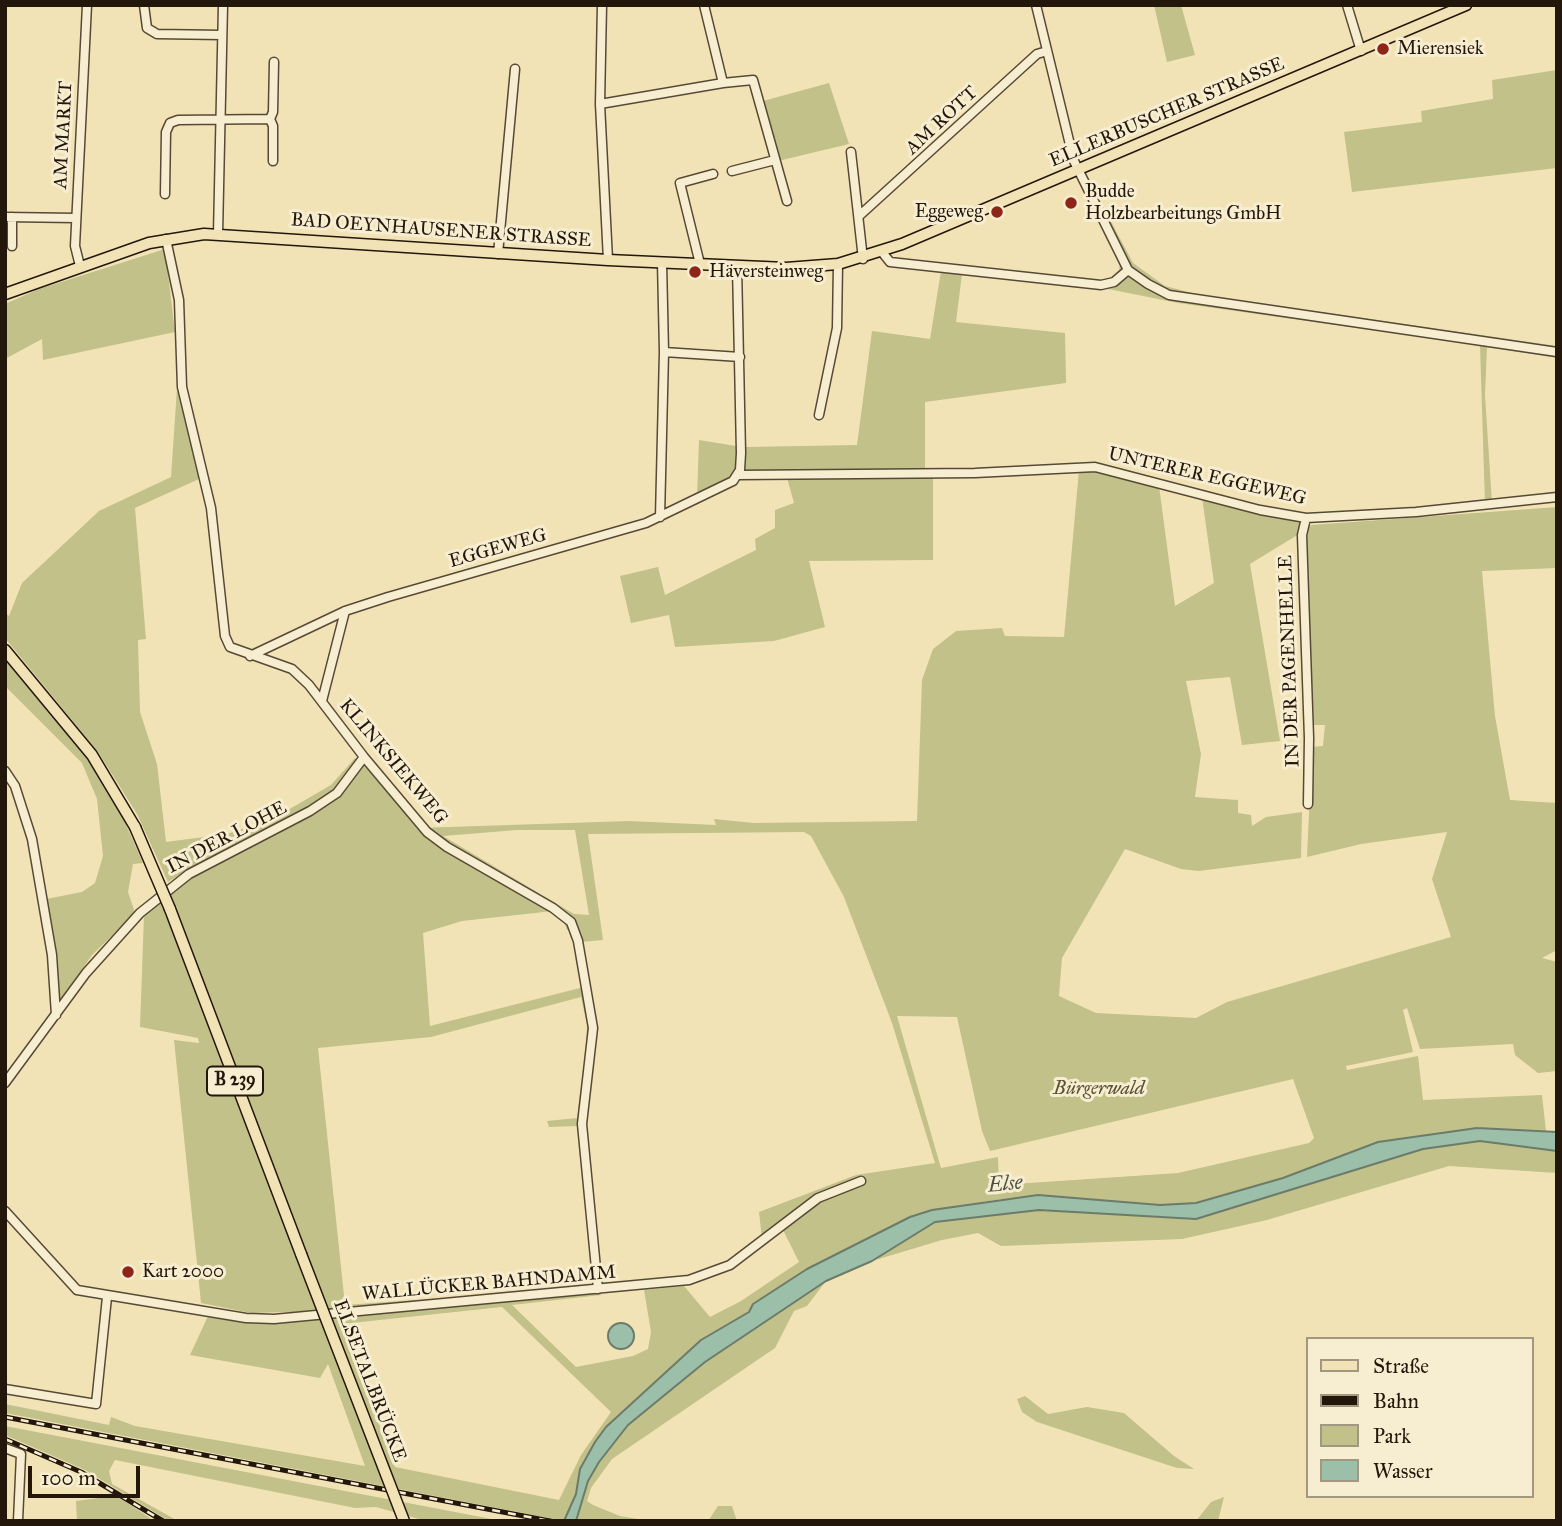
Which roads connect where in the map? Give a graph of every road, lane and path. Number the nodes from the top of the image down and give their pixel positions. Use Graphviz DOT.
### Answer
graph roads {
  1 [pos="87,5"];
  2 [pos="144,5"];
  3 [pos="223,5"];
  4 [pos="602,5"];
  5 [pos="705,5"];
  6 [pos="1036,5"];
  7 [pos="1348,5"];
  8 [pos="1466,5"];
  9 [pos="222,35"];
  10 [pos="1047,51"];
  11 [pos="1361,51"];
  12 [pos="274,62"];
  13 [pos="515,69"];
  14 [pos="723,83"];
  15 [pos="600,104"];
  16 [pos="270,119"];
  17 [pos="220,120"];
  18 [pos="851,152"];
  19 [pos="273,160"];
  20 [pos="775,160"];
  21 [pos="1079,169"];
  22 [pos="732,171"];
  23 [pos="713,174"];
  24 [pos="165,194"];
  25 [pos="787,201"];
  26 [pos="859,216"];
  27 [pos="9,217"];
  28 [pos="76,219"];
  29 [pos="218,234"];
  30 [pos="166,239"];
  31 [pos="12,246"];
  32 [pos="882,252"];
  33 [pos="498,254"];
  34 [pos="863,258"];
  35 [pos="608,260"];
  36 [pos="662,262"];
  37 [pos="700,264"];
  38 [pos="838,264"];
  39 [pos="737,266"];
  40 [pos="80,267"];
  41 [pos="1128,270"];
  42 [pos="5,294"];
  43 [pos="664,352"];
  44 [pos="1557,352"];
  45 [pos="740,357"];
  46 [pos="819,415"];
  47 [pos="738,475"];
  48 [pos="1557,497"];
  49 [pos="660,517"];
  50 [pos="1306,518"];
  51 [pos="345,611"];
  52 [pos="5,649"];
  53 [pos="250,656"];
  54 [pos="322,701"];
  55 [pos="364,757"];
  56 [pos="5,771"];
  57 [pos="1308,804"];
  58 [pos="56,1015"];
  59 [pos="5,1083"];
  60 [pos="861,1181"];
  61 [pos="5,1210"];
  62 [pos="598,1289"];
  63 [pos="107,1297"];
  64 [pos="5,1389"];
  65 [pos="5,1448"];
  66 [pos="18,1521"];
  67 [pos="404,1521"];
  1 -- 28 [label="street, AM MARKT"];
  2 -- 9 [label="street"];
  3 -- 9 [label="street"];
  4 -- 15 [label="street"];
  5 -- 14 [label="street"];
  6 -- 10 [label="street"];
  7 -- 11 [label="street"];
  8 -- 11 [label="main road, ELLERBUSCHER STRASSE"];
  9 -- 17 [label="street"];
  10 -- 21 [label="street"];
  10 -- 26 [label="street, AM ROTT"];
  11 -- 21 [label="main road, ELLERBUSCHER STRASSE"];
  12 -- 16 [label="street"];
  13 -- 33 [label="street"];
  14 -- 15 [label="street"];
  14 -- 20 [label="street"];
  15 -- 35 [label="street"];
  16 -- 17 [label="street"];
  16 -- 19 [label="street"];
  17 -- 24 [label="street"];
  17 -- 29 [label="street"];
  18 -- 26 [label="street"];
  20 -- 22 [label="street"];
  20 -- 25 [label="street"];
  21 -- 32 [label="main road, ELLERBUSCHER STRASSE"];
  21 -- 41 [label="street"];
  23 -- 37 [label="street"];
  26 -- 34 [label="street"];
  27 -- 28 [label="street"];
  27 -- 31 [label="street"];
  28 -- 40 [label="street, AM MARKT"];
  29 -- 30 [label="main road, BAD OEYNHAUSENER STRASSE"];
  29 -- 33 [label="main road, BAD OEYNHAUSENER STRASSE"];
  30 -- 40 [label="main road, BAD OEYNHAUSENER STRASSE"];
  30 -- 53 [label="street, KLINKSIEKWEG"];
  32 -- 34 [label="main road, BAD OEYNHAUSENER STRASSE"];
  32 -- 41 [label="street"];
  33 -- 35 [label="main road, BAD OEYNHAUSENER STRASSE"];
  34 -- 38 [label="main road, BAD OEYNHAUSENER STRASSE"];
  35 -- 36 [label="main road, BAD OEYNHAUSENER STRASSE"];
  36 -- 37 [label="main road, BAD OEYNHAUSENER STRASSE"];
  36 -- 43 [label="street"];
  37 -- 39 [label="main road, BAD OEYNHAUSENER STRASSE"];
  38 -- 39 [label="main road, BAD OEYNHAUSENER STRASSE"];
  38 -- 46 [label="street"];
  39 -- 45 [label="street"];
  40 -- 42 [label="main road, BAD OEYNHAUSENER STRASSE"];
  41 -- 44 [label="street"];
  43 -- 45 [label="street"];
  43 -- 49 [label="street"];
  45 -- 47 [label="street"];
  47 -- 49 [label="street, EGGEWEG"];
  47 -- 50 [label="street, UNTERER EGGEWEG"];
  48 -- 50 [label="street, UNTERER EGGEWEG"];
  49 -- 51 [label="street, EGGEWEG"];
  50 -- 57 [label="street, IN DER PAGENHELLE"];
  51 -- 53 [label="street, EGGEWEG"];
  51 -- 54 [label="street"];
  52 -- 67 [label="main road, ELSETALBRÜCKE / B 239, bridge"];
  53 -- 54 [label="street, KLINKSIEKWEG"];
  54 -- 55 [label="street, KLINKSIEKWEG"];
  55 -- 58 [label="street, IN DER LOHE"];
  55 -- 62 [label="street, KLINKSIEKWEG"];
  56 -- 58 [label="street"];
  58 -- 59 [label="street, IN DER LOHE"];
  60 -- 62 [label="street, WALLÜCKER BAHNDAMM"];
  61 -- 63 [label="street, WALLÜCKER BAHNDAMM"];
  62 -- 63 [label="street, WALLÜCKER BAHNDAMM"];
  63 -- 64 [label="street"];
  65 -- 66 [label="street"];
}
